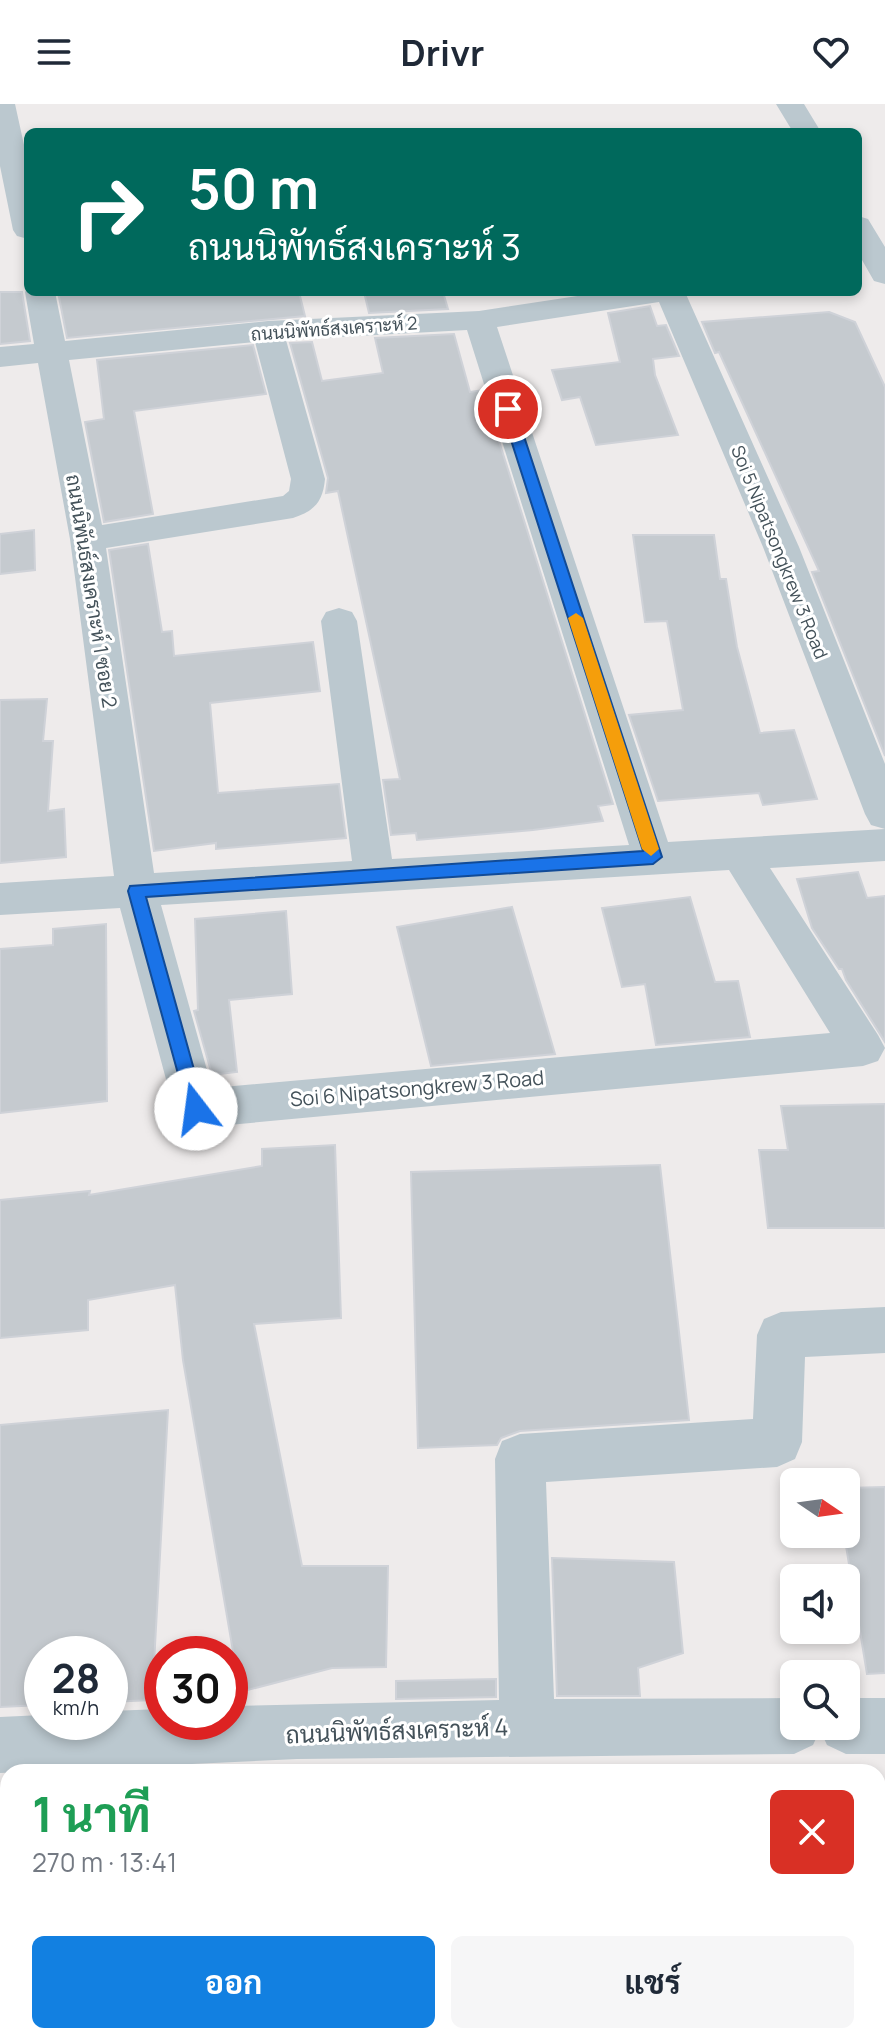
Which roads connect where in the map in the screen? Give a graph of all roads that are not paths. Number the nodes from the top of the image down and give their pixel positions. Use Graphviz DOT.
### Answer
graph roads {
  1 [pos="1,104"];
  2 [pos="790,104"];
  3 [pos="805,128"];
  4 [pos="23,187"];
  5 [pos="862,232"];
  6 [pos="885,275"];
  7 [pos="862,288"];
  8 [pos="885,288"];
  9 [pos="41,296"];
  10 [pos="642,296"];
  11 [pos="671,296"];
  12 [pos="479,320"];
  13 [pos="268,331"];
  14 [pos="52,353"];
  15 [pos="0,357"];
  16 [pos="87,539"];
  17 [pos="339,621"];
  18 [pos="885,814"];
  19 [pos="885,845"];
  20 [pos="739,853"];
  21 [pos="653,857"];
  22 [pos="374,876"];
  23 [pos="136,891"];
  24 [pos="0,899"];
  25 [pos="885,1330"];
  26 [pos="527,1726"];
  27 [pos="780,1726"];
  28 [pos="860,1726"];
  29 [pos="885,1726"];
  30 [pos="0,1745"];
  1 -- 4 [label="street"];
  2 -- 3 [label="street"];
  5 -- 6 [label="street"];
  7 -- 8 [label="street"];
  9 -- 14 [label="street, ถนนนิพันธ์สงเคราะห์ 1 ซอย 2"];
  10 -- 12 [label="street, ถนนนิพัทธ์สงเคราะห์ 2"];
  11 -- 18 [label="street, Soi 5 Nipatsongkrew 3 Road"];
  12 -- 13 [label="street, ถนนนิพัทธ์สงเคราะห์ 2"];
  12 -- 21 [label="street"];
  13 -- 14 [label="street, ถนนนิพัทธ์สงเคราะห์ 2"];
  13 -- 16 [label="street"];
  14 -- 15 [label="street, ถนนนิพัทธ์สงเคราะห์ 2"];
  14 -- 16 [label="street, ถนนนิพันธ์สงเคราะห์ 1 ซอย 2"];
  16 -- 23 [label="street, ถนนนิพันธ์สงเคราะห์ 1 ซอย 2"];
  17 -- 22 [label="street"];
  19 -- 20 [label="street"];
  20 -- 21 [label="street"];
  20 -- 23 [label="street, Soi 6 Nipatsongkrew 3 Road"];
  21 -- 22 [label="street"];
  22 -- 23 [label="street"];
  23 -- 24 [label="street"];
  25 -- 26 [label="street"];
  26 -- 27 [label="street, ถนนนิพัทธ์สงเคราะห์ 4"];
  26 -- 30 [label="street, ถนนนิพัทธ์สงเคราะห์ 4"];
  28 -- 29 [label="street"];
}
